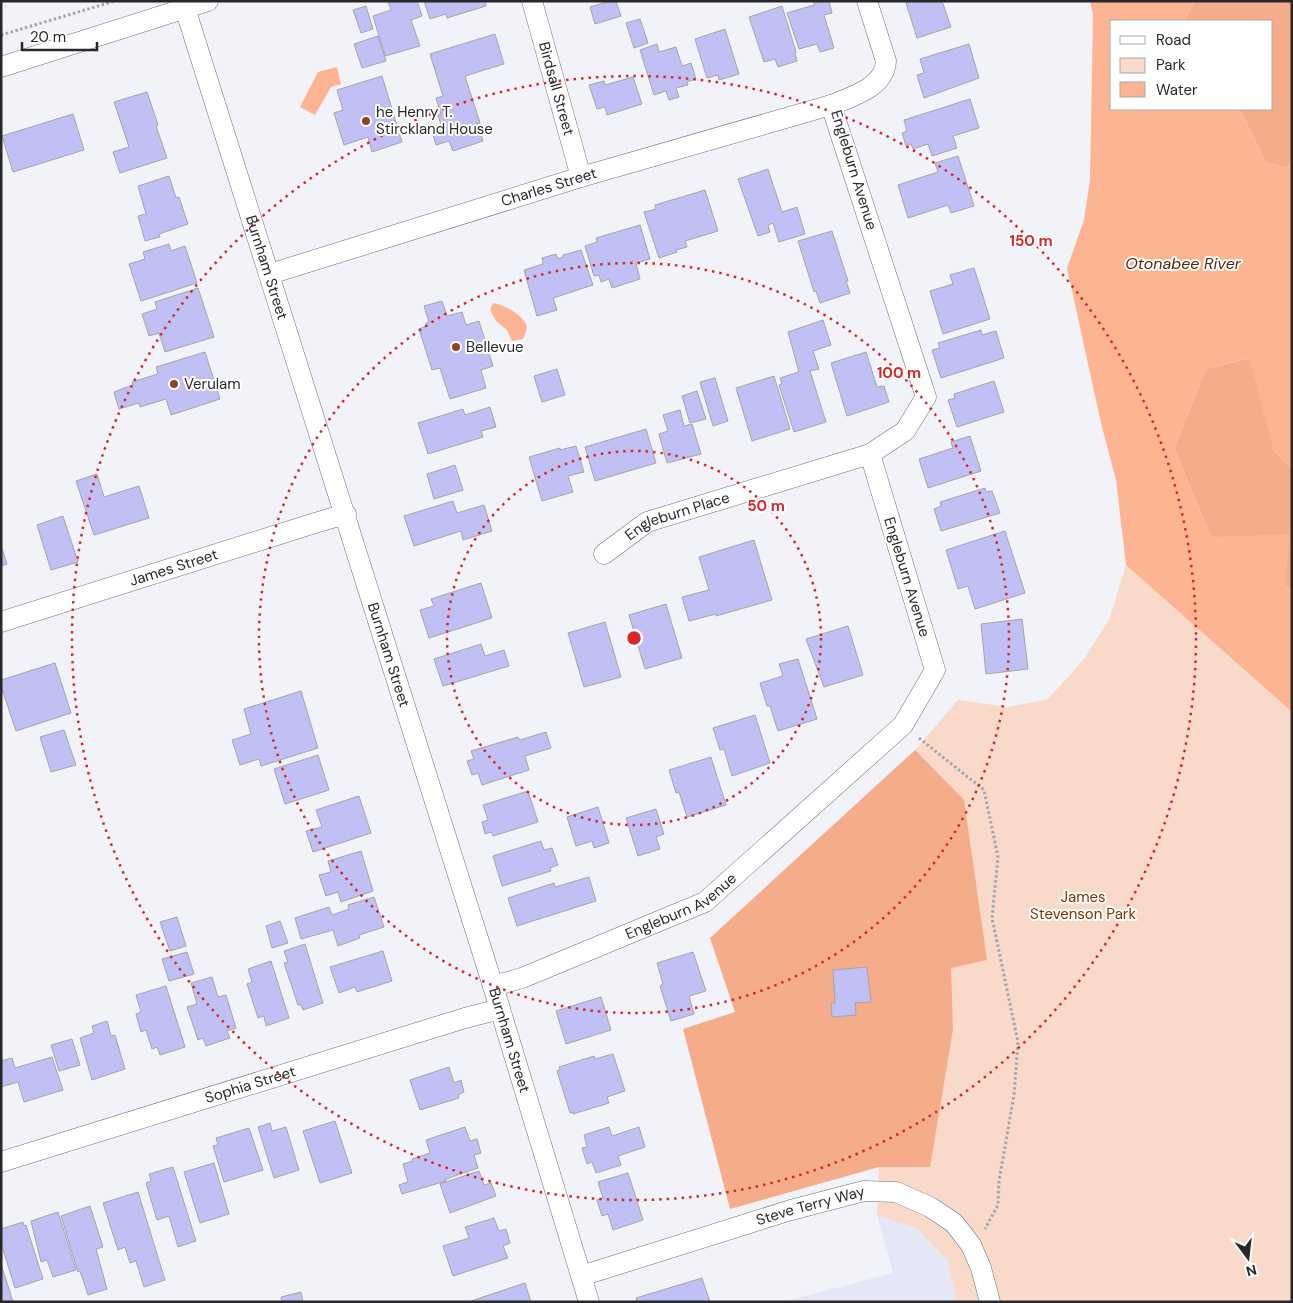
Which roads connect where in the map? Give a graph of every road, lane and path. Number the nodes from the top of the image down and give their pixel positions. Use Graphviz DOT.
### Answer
graph roads {
  1 [pos="115,1"];
  2 [pos="208,1"];
  3 [pos="532,1"];
  4 [pos="867,1"];
  5 [pos="185,8"];
  6 [pos="1,35"];
  7 [pos="1,67"];
  8 [pos="831,105"];
  9 [pos="582,177"];
  10 [pos="270,274"];
  11 [pos="870,454"];
  12 [pos="346,514"];
  13 [pos="604,554"];
  14 [pos="1,622"];
  15 [pos="903,725"];
  16 [pos="493,986"];
  17 [pos="500,1009"];
  18 [pos="1,1162"];
  19 [pos="971,1245"];
  20 [pos="581,1276"];
  21 [pos="589,1302"];
  22 [pos="990,1302"];
  1 -- 6 [label="path"];
  2 -- 5 [label="street"];
  3 -- 9 [label="street, Birdsall Street"];
  4 -- 8 [label="street, Engleburn Avenue"];
  5 -- 7 [label="street"];
  5 -- 10 [label="street, Burnham Street"];
  8 -- 9 [label="street, Charles Street"];
  8 -- 11 [label="street, Engleburn Avenue"];
  9 -- 10 [label="street, Charles Street"];
  10 -- 12 [label="street, Burnham Street"];
  11 -- 13 [label="street, Engleburn Place"];
  11 -- 15 [label="street, Engleburn Avenue"];
  12 -- 14 [label="street, James Street"];
  12 -- 16 [label="street, Burnham Street"];
  15 -- 16 [label="street, Engleburn Avenue"];
  15 -- 19 [label="path"];
  16 -- 17 [label="street, Burnham Street"];
  17 -- 18 [label="street, Sophia Street"];
  17 -- 20 [label="street, Burnham Street"];
  19 -- 20 [label="street, Steve Terry Way"];
  19 -- 22 [label="street, Steve Terry Way"];
  20 -- 21 [label="street, Burnham Street"];
}
